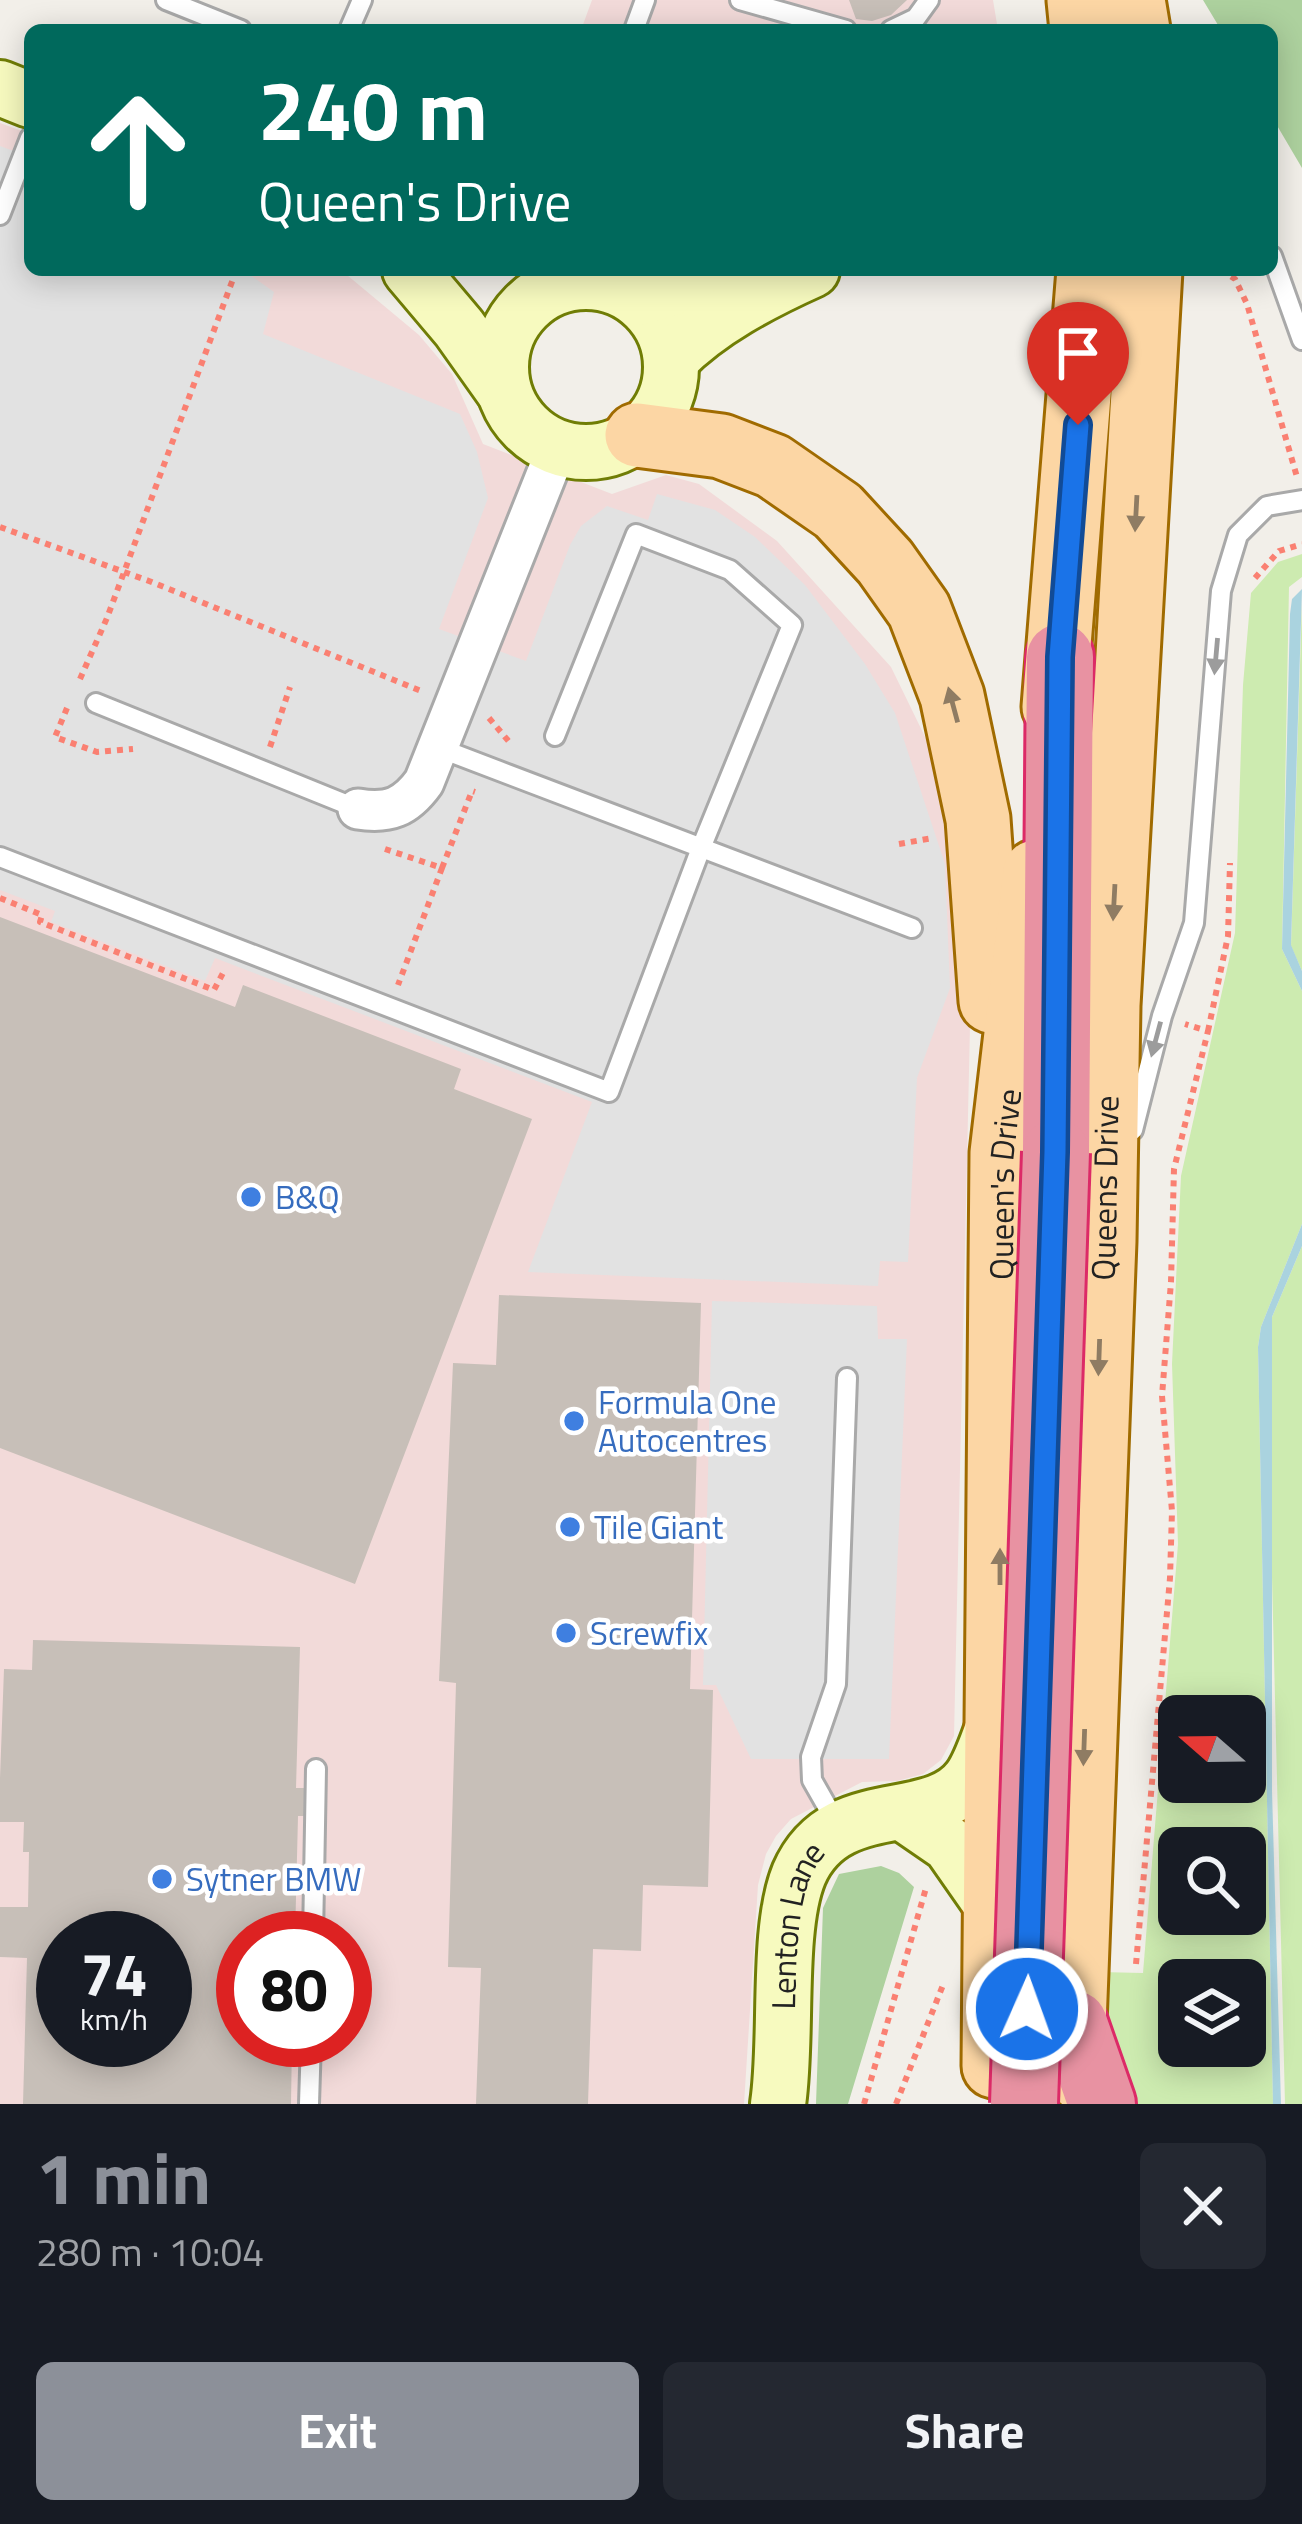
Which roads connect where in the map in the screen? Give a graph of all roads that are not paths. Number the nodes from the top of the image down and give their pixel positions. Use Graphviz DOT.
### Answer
graph roads {
  1 [pos="166,0"];
  2 [pos="740,0"];
  3 [pos="929,0"];
  4 [pos="226,24"];
  5 [pos="825,24"];
  6 [pos="904,24"];
  7 [pos="24,153"];
  8 [pos="0,215"];
  9 [pos="1278,274"];
  10 [pos="416,276"];
  11 [pos="429,276"];
  12 [pos="717,276"];
  13 [pos="799,276"];
  14 [pos="1089,276"];
  15 [pos="1150,276"];
  16 [pos="567,283"];
  17 [pos="637,298"];
  18 [pos="1302,340"];
  19 [pos="671,359"];
  20 [pos="503,390"];
  21 [pos="637,436"];
  22 [pos="557,448"];
  23 [pos="1299,499"];
  24 [pos="1060,657"];
  25 [pos="96,704"];
  26 [pos="556,736"];
  27 [pos="439,748"];
  28 [pos="358,808"];
  29 [pos="700,848"];
  30 [pos="0,857"];
  31 [pos="912,928"];
  32 [pos="1029,1153"];
  33 [pos="1104,1240"];
  34 [pos="848,1378"];
  35 [pos="999,1712"];
  36 [pos="316,1769"];
  37 [pos="902,1812"];
  38 [pos="839,1829"];
  39 [pos="313,1911"];
  40 [pos="997,1911"];
  41 [pos="1074,2024"];
  42 [pos="310,2067"];
  43 [pos="309,2104"];
  44 [pos="778,2104"];
  45 [pos="994,2104"];
  46 [pos="1024,2104"];
  47 [pos="1087,2104"];
  48 [pos="1102,2104"];
  1 -- 4 [label="lane"];
  2 -- 5 [label="lane"];
  3 -- 6 [label="lane"];
  7 -- 8 [label="lane"];
  9 -- 18 [label="lane"];
  10 -- 20 [label="street"];
  11 -- 16 [label="street"];
  12 -- 17 [label="street"];
  13 -- 19 [label="street"];
  14 -- 24 [label="main road"];
  15 -- 33 [label="main road, Queens Drive, one-way"];
  16 -- 17 [label="street"];
  16 -- 20 [label="street"];
  17 -- 19 [label="street"];
  19 -- 21 [label="street"];
  20 -- 22 [label="street"];
  21 -- 22 [label="street"];
  32 -- 21 [label="main road, Queen's Drive, one-way"];
  22 -- 27 [label="street"];
  23 -- 33 [label="lane, one-way"];
  24 -- 32 [label="highway"];
  25 -- 28 [label="lane"];
  26 -- 29 [label="lane"];
  27 -- 28 [label="street"];
  27 -- 29 [label="lane"];
  29 -- 30 [label="lane"];
  29 -- 31 [label="lane"];
  35 -- 32 [label="main road, Queen's Drive, one-way"];
  32 -- 46 [label="highway, bridge"];
  33 -- 41 [label="main road, Queens Drive, one-way"];
  34 -- 38 [label="lane"];
  35 -- 37 [label="street, Lenton Lane"];
  35 -- 40 [label="main road, Queen's Drive"];
  36 -- 39 [label="lane"];
  37 -- 38 [label="street, Lenton Lane"];
  37 -- 40 [label="street"];
  38 -- 44 [label="street, Lenton Lane"];
  40 -- 45 [label="main road, Queen's Drive"];
  41 -- 47 [label="main road, Queens Drive"];
  41 -- 48 [label="highway"];
  42 -- 43 [label="lane"];
}
